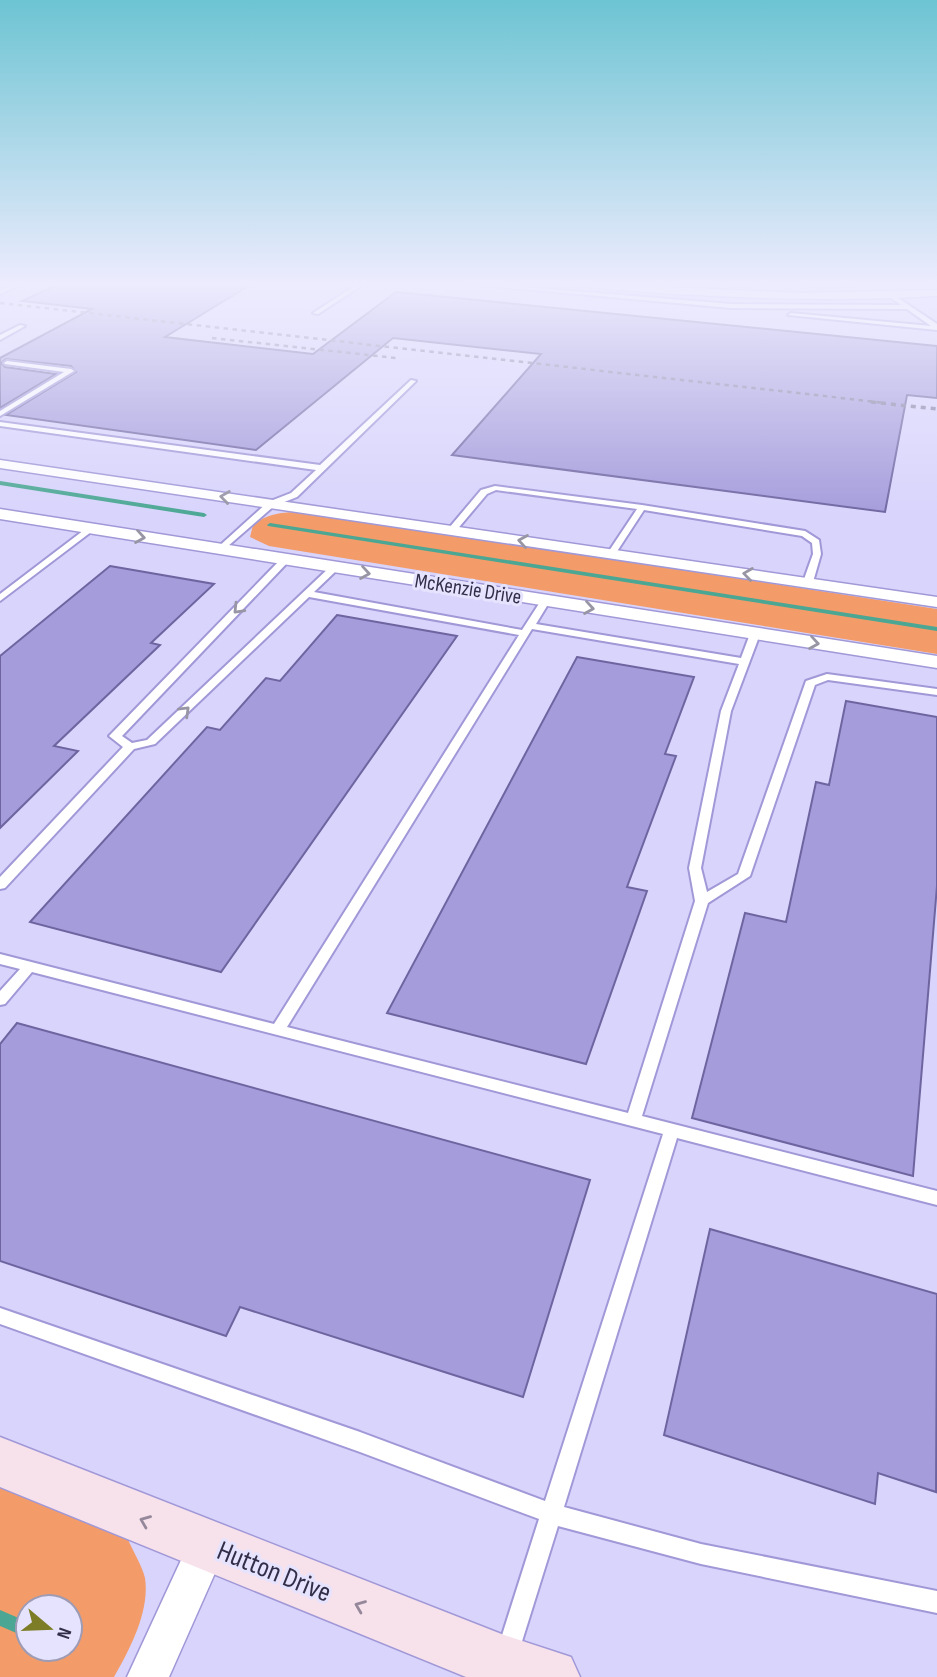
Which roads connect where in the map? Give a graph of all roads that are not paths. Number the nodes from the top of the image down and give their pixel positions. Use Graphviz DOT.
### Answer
graph roads {
  1 [pos="7,363"];
  2 [pos="413,381"];
  3 [pos="0,414"];
  4 [pos="0,424"];
  5 [pos="0,464"];
  6 [pos="322,468"];
  7 [pos="271,504"];
  8 [pos="642,507"];
  9 [pos="0,514"];
  10 [pos="91,529"];
  11 [pos="452,530"];
  12 [pos="220,550"];
  13 [pos="611,554"];
  14 [pos="285,561"];
  15 [pos="334,568"];
  16 [pos="808,582"];
  17 [pos="307,594"];
  18 [pos="0,598"];
  19 [pos="545,601"];
  20 [pos="937,602"];
  21 [pos="528,629"];
  22 [pos="755,634"];
  23 [pos="745,662"];
  24 [pos="937,662"];
  25 [pos="937,692"];
  26 [pos="130,747"];
  27 [pos="0,885"];
  28 [pos="702,901"];
  29 [pos="0,958"];
  30 [pos="30,966"];
  31 [pos="0,1000"];
  32 [pos="278,1030"];
  33 [pos="633,1121"];
  34 [pos="672,1130"];
  35 [pos="937,1198"];
  36 [pos="0,1316"];
  37 [pos="0,1462"];
  38 [pos="552,1514"];
  39 [pos="208,1546"];
  40 [pos="937,1602"];
  41 [pos="528,1670"];
  42 [pos="148,1677"];
  1 -- 3 [label="lane"];
  2 -- 6 [label="lane"];
  4 -- 6 [label="lane"];
  7 -- 5 [label="street, one-way"];
  6 -- 7 [label="lane"];
  7 -- 11 [label="street"];
  7 -- 12 [label="lane"];
  8 -- 11 [label="lane"];
  8 -- 13 [label="lane"];
  8 -- 16 [label="lane"];
  9 -- 10 [label="street, McKenzie Drive"];
  10 -- 12 [label="street, McKenzie Drive, one-way"];
  10 -- 18 [label="lane"];
  13 -- 11 [label="street, one-way"];
  12 -- 14 [label="street, McKenzie Drive"];
  16 -- 13 [label="street, one-way"];
  14 -- 15 [label="street, McKenzie Drive"];
  14 -- 26 [label="lane, one-way"];
  15 -- 17 [label="lane"];
  15 -- 19 [label="street, McKenzie Drive, one-way"];
  16 -- 20 [label="street"];
  17 -- 21 [label="lane"];
  26 -- 17 [label="lane, one-way"];
  19 -- 21 [label="lane"];
  19 -- 22 [label="street, McKenzie Drive, one-way"];
  21 -- 23 [label="lane"];
  21 -- 32 [label="lane"];
  22 -- 23 [label="lane"];
  22 -- 24 [label="street, McKenzie Drive, one-way"];
  23 -- 28 [label="lane"];
  25 -- 28 [label="lane"];
  26 -- 27 [label="lane"];
  28 -- 33 [label="lane"];
  29 -- 30 [label="lane"];
  30 -- 31 [label="lane"];
  30 -- 32 [label="lane"];
  32 -- 33 [label="lane"];
  33 -- 34 [label="lane"];
  34 -- 35 [label="lane"];
  34 -- 38 [label="lane"];
  36 -- 38 [label="lane"];
  39 -- 37 [label="street, Hutton Drive, one-way"];
  38 -- 40 [label="lane"];
  38 -- 41 [label="lane"];
  41 -- 39 [label="street, Hutton Drive, one-way"];
  39 -- 42 [label="street"];
}
